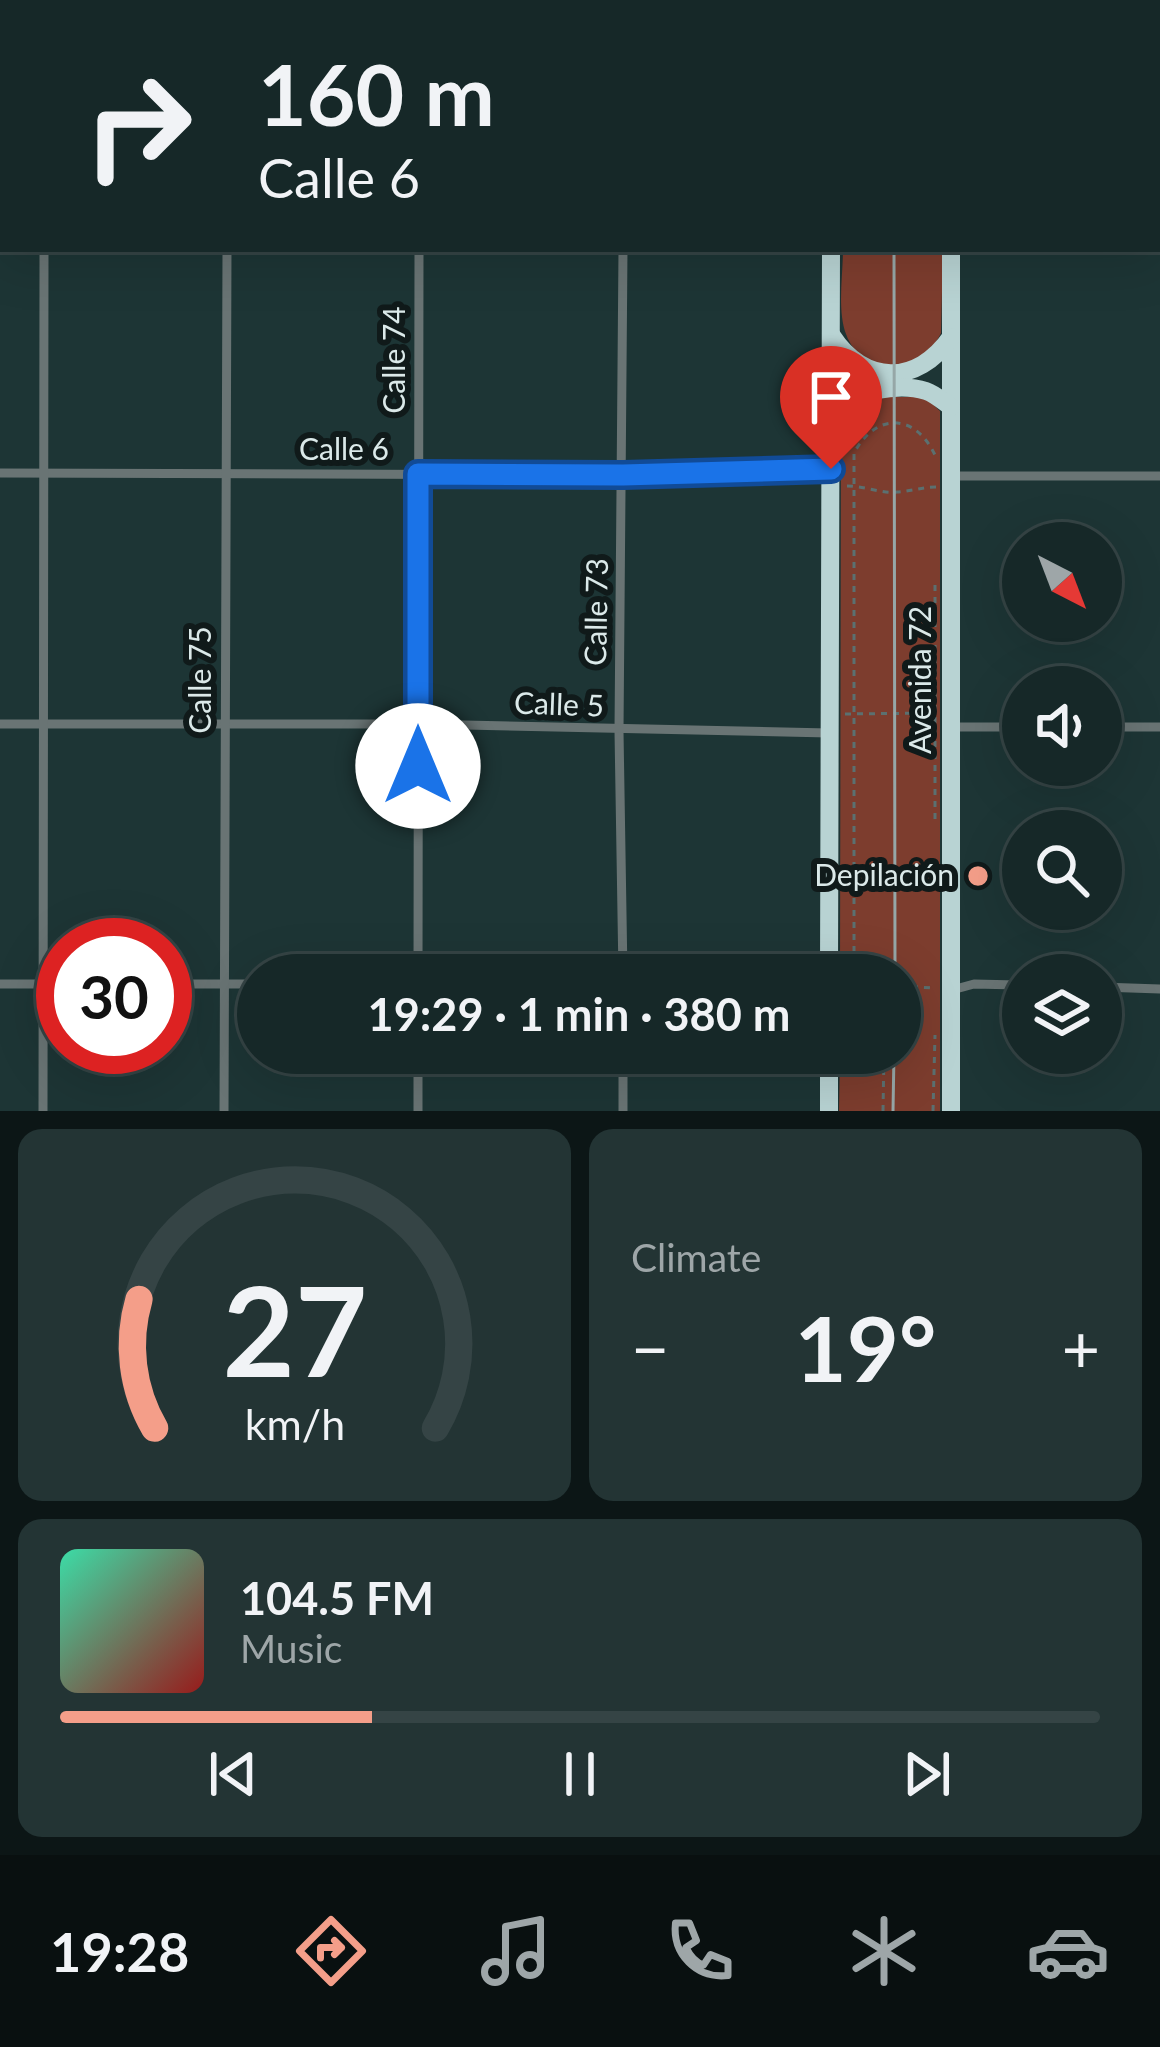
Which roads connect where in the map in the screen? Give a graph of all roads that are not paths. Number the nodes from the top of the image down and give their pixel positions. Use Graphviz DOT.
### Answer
graph roads {
  1 [pos="44,252"];
  2 [pos="227,252"];
  3 [pos="418,252"];
  4 [pos="623,252"];
  5 [pos="831,252"];
  6 [pos="951,252"];
  7 [pos="832,336"];
  8 [pos="951,337"];
  9 [pos="951,407"];
  10 [pos="831,410"];
  11 [pos="0,472"];
  12 [pos="44,473"];
  13 [pos="225,474"];
  14 [pos="418,474"];
  15 [pos="623,475"];
  16 [pos="1160,476"];
  17 [pos="831,478"];
  18 [pos="943,481"];
  19 [pos="946,717"];
  20 [pos="830,723"];
  21 [pos="0,724"];
  22 [pos="44,724"];
  23 [pos="225,724"];
  24 [pos="418,724"];
  25 [pos="1002,724"];
  26 [pos="1122,728"];
  27 [pos="1160,728"];
  28 [pos="619,731"];
  29 [pos="44,918"];
  30 [pos="418,954"];
  31 [pos="623,954"];
  32 [pos="829,954"];
  33 [pos="0,984"];
  34 [pos="36,984"];
  35 [pos="192,984"];
  36 [pos="225,984"];
  37 [pos="237,984"];
  38 [pos="1002,984"];
  39 [pos="1122,988"];
  40 [pos="1160,989"];
  41 [pos="952,990"];
  42 [pos="44,1074"];
  43 [pos="418,1074"];
  44 [pos="623,1074"];
  45 [pos="829,1074"];
  46 [pos="44,1111"];
  47 [pos="224,1111"];
  48 [pos="418,1111"];
  49 [pos="623,1111"];
  50 [pos="829,1111"];
  51 [pos="951,1111"];
  1 -- 12 [label="street"];
  2 -- 13 [label="street, Calle 75"];
  3 -- 14 [label="street, Calle 74"];
  4 -- 15 [label="street, Calle 73"];
  5 -- 7 [label="highway"];
  6 -- 8 [label="highway, Avenida 72"];
  7 -- 8 [label="highway"];
  7 -- 10 [label="highway"];
  8 -- 9 [label="highway, Avenida 72"];
  9 -- 10 [label="highway"];
  9 -- 18 [label="highway, Avenida 72"];
  10 -- 17 [label="highway"];
  11 -- 12 [label="street, Calle 6"];
  12 -- 13 [label="street, Calle 6"];
  12 -- 22 [label="street"];
  13 -- 14 [label="street, Calle 6"];
  13 -- 23 [label="street, Calle 75"];
  14 -- 15 [label="street, Calle 6"];
  14 -- 24 [label="street, Calle 74"];
  15 -- 17 [label="street, Calle 6"];
  15 -- 28 [label="street, Calle 73"];
  16 -- 18 [label="street"];
  17 -- 20 [label="highway"];
  18 -- 19 [label="highway, Avenida 72"];
  19 -- 25 [label="street"];
  19 -- 41 [label="highway, Avenida 72"];
  20 -- 28 [label="street, Calle 5"];
  20 -- 32 [label="highway"];
  21 -- 22 [label="street, Calle 5"];
  22 -- 23 [label="street, Calle 5"];
  22 -- 29 [label="street"];
  23 -- 24 [label="street, Calle 5"];
  23 -- 36 [label="street, Calle 75"];
  24 -- 28 [label="street, Calle 5"];
  24 -- 30 [label="street, Calle 74"];
  26 -- 27 [label="street"];
  28 -- 31 [label="street, Calle 73"];
  33 -- 34 [label="street"];
  35 -- 36 [label="street"];
  36 -- 37 [label="street"];
  36 -- 47 [label="street, Calle 75"];
  38 -- 41 [label="street"];
  39 -- 40 [label="street"];
  41 -- 51 [label="highway, Avenida 72"];
  42 -- 46 [label="street"];
  43 -- 48 [label="street"];
  44 -- 49 [label="street"];
  45 -- 50 [label="highway"];
}
